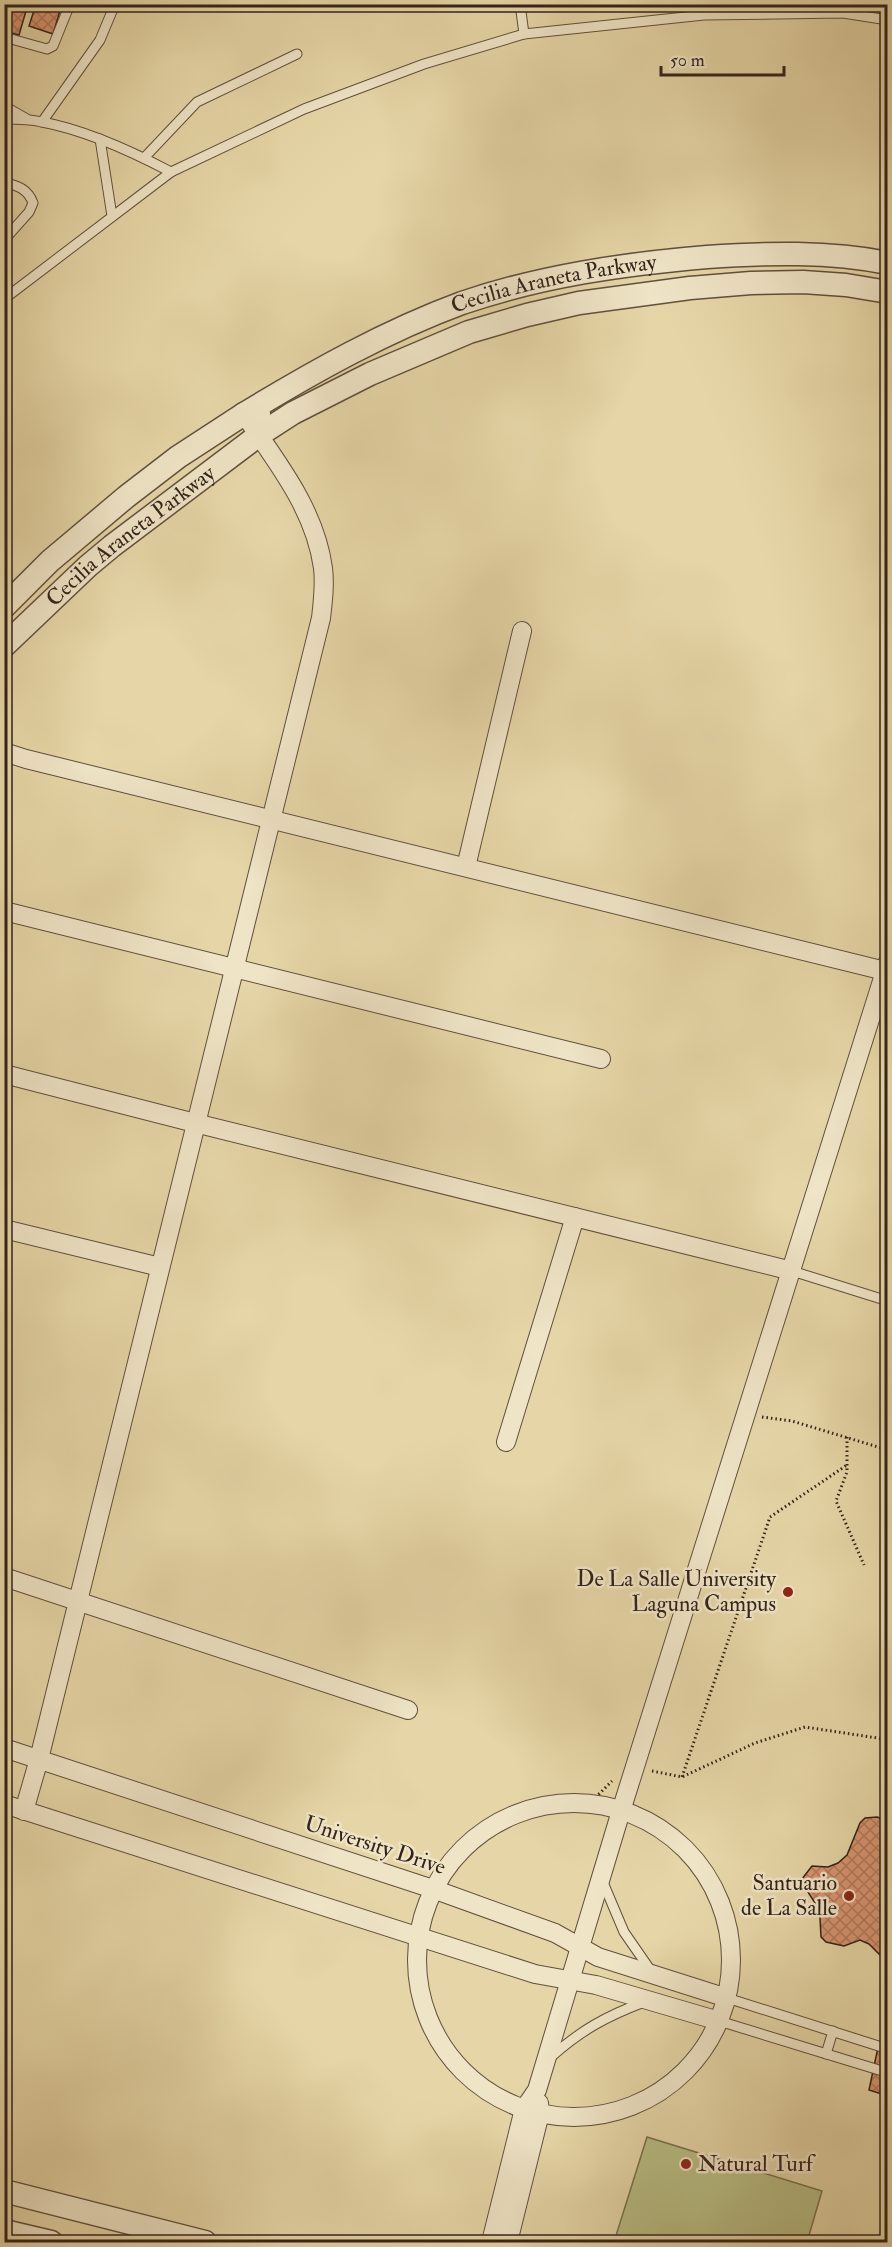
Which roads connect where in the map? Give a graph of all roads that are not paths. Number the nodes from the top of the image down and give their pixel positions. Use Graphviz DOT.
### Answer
graph roads {
  1 [pos="70,4"];
  2 [pos="115,4"];
  3 [pos="520,4"];
  4 [pos="704,10"];
  5 [pos="888,20"];
  6 [pos="525,34"];
  7 [pos="4,37"];
  8 [pos="297,54"];
  9 [pos="4,106"];
  10 [pos="4,119"];
  11 [pos="29,120"];
  12 [pos="42,122"];
  13 [pos="100,139"];
  14 [pos="144,158"];
  15 [pos="171,172"];
  16 [pos="4,182"];
  17 [pos="112,216"];
  18 [pos="4,240"];
  19 [pos="888,263"];
  20 [pos="888,292"];
  21 [pos="4,299"];
  22 [pos="293,413"];
  23 [pos="244,414"];
  24 [pos="259,435"];
  25 [pos="4,607"];
  26 [pos="522,631"];
  27 [pos="4,646"];
  28 [pos="4,752"];
  29 [pos="270,819"];
  30 [pos="466,867"];
  31 [pos="4,911"];
  32 [pos="886,967"];
  33 [pos="234,968"];
  34 [pos="602,1059"];
  35 [pos="4,1074"];
  36 [pos="195,1123"];
  37 [pos="575,1217"];
  38 [pos="4,1229"];
  39 [pos="160,1268"];
  40 [pos="792,1270"];
  41 [pos="888,1301"];
  42 [pos="506,1442"];
  43 [pos="4,1577"];
  44 [pos="78,1600"];
  45 [pos="408,1710"];
  46 [pos="4,1748"];
  47 [pos="39,1759"];
  48 [pos="4,1804"];
  49 [pos="24,1811"];
  50 [pos="621,1811"];
  51 [pos="601,1877"];
  52 [pos="433,1889"];
  53 [pos="418,1935"];
  54 [pos="580,1947"];
  55 [pos="654,1975"];
  56 [pos="570,1980"];
  57 [pos="727,1998"];
  58 [pos="648,2000"];
  59 [pos="719,2021"];
  60 [pos="833,2031"];
  61 [pos="888,2049"];
  62 [pos="826,2054"];
  63 [pos="545,2062"];
  64 [pos="888,2070"];
  65 [pos="532,2111"];
  66 [pos="4,2192"];
  67 [pos="888,2226"];
  68 [pos="4,2231"];
  69 [pos="51,2242"];
  70 [pos="205,2242"];
  71 [pos="491,2242"];
  72 [pos="508,2242"];
  73 [pos="882,2242"];
  1 -- 7 [label="lane"];
  2 -- 12 [label="lane"];
  3 -- 6 [label="lane"];
  4 -- 5 [label="lane"];
  4 -- 6 [label="lane"];
  6 -- 15 [label="lane"];
  8 -- 14 [label="lane"];
  9 -- 11 [label="lane"];
  10 -- 11 [label="lane"];
  11 -- 12 [label="lane"];
  12 -- 13 [label="lane"];
  13 -- 14 [label="lane"];
  13 -- 17 [label="lane"];
  14 -- 15 [label="lane"];
  15 -- 17 [label="lane"];
  16 -- 18 [label="lane"];
  17 -- 21 [label="lane"];
  19 -- 23 [label="street, Cecilia Araneta Parkway"];
  20 -- 22 [label="street, Cecilia Araneta Parkway"];
  22 -- 23 [label="street, Cecilia Araneta Parkway"];
  22 -- 24 [label="street, Cecilia Araneta Parkway"];
  23 -- 24 [label="street"];
  23 -- 25 [label="street, Cecilia Araneta Parkway"];
  24 -- 27 [label="street, Cecilia Araneta Parkway"];
  24 -- 29 [label="street"];
  26 -- 30 [label="street"];
  28 -- 29 [label="street"];
  29 -- 30 [label="street"];
  29 -- 33 [label="street"];
  30 -- 32 [label="street"];
  31 -- 33 [label="street"];
  32 -- 40 [label="street"];
  33 -- 34 [label="street"];
  33 -- 36 [label="street"];
  35 -- 36 [label="street"];
  36 -- 37 [label="street"];
  36 -- 39 [label="street"];
  37 -- 40 [label="street"];
  37 -- 42 [label="street"];
  38 -- 39 [label="street"];
  39 -- 44 [label="street"];
  40 -- 41 [label="lane"];
  40 -- 50 [label="street"];
  43 -- 44 [label="street"];
  44 -- 45 [label="street"];
  44 -- 47 [label="street"];
  46 -- 47 [label="street, University Drive"];
  47 -- 49 [label="street"];
  47 -- 52 [label="street, University Drive"];
  48 -- 49 [label="street"];
  49 -- 53 [label="street"];
  50 -- 51 [label="street"];
  50 -- 52 [label="street"];
  50 -- 57 [label="street"];
  51 -- 54 [label="street"];
  51 -- 55 [label="lane"];
  52 -- 53 [label="street"];
  52 -- 54 [label="street, University Drive"];
  53 -- 56 [label="street"];
  53 -- 65 [label="street"];
  54 -- 55 [label="street, University Drive"];
  54 -- 56 [label="street"];
  55 -- 57 [label="street, University Drive"];
  56 -- 58 [label="street"];
  56 -- 63 [label="street"];
  57 -- 59 [label="street"];
  57 -- 60 [label="lane"];
  58 -- 59 [label="street"];
  58 -- 63 [label="lane"];
  59 -- 62 [label="lane"];
  59 -- 65 [label="street"];
  60 -- 61 [label="lane"];
  60 -- 62 [label="lane"];
  62 -- 64 [label="lane"];
  63 -- 65 [label="street"];
  65 -- 71 [label="street"];
  65 -- 72 [label="street"];
  66 -- 70 [label="street"];
  67 -- 73 [label="lane"];
  68 -- 69 [label="street"];
}
